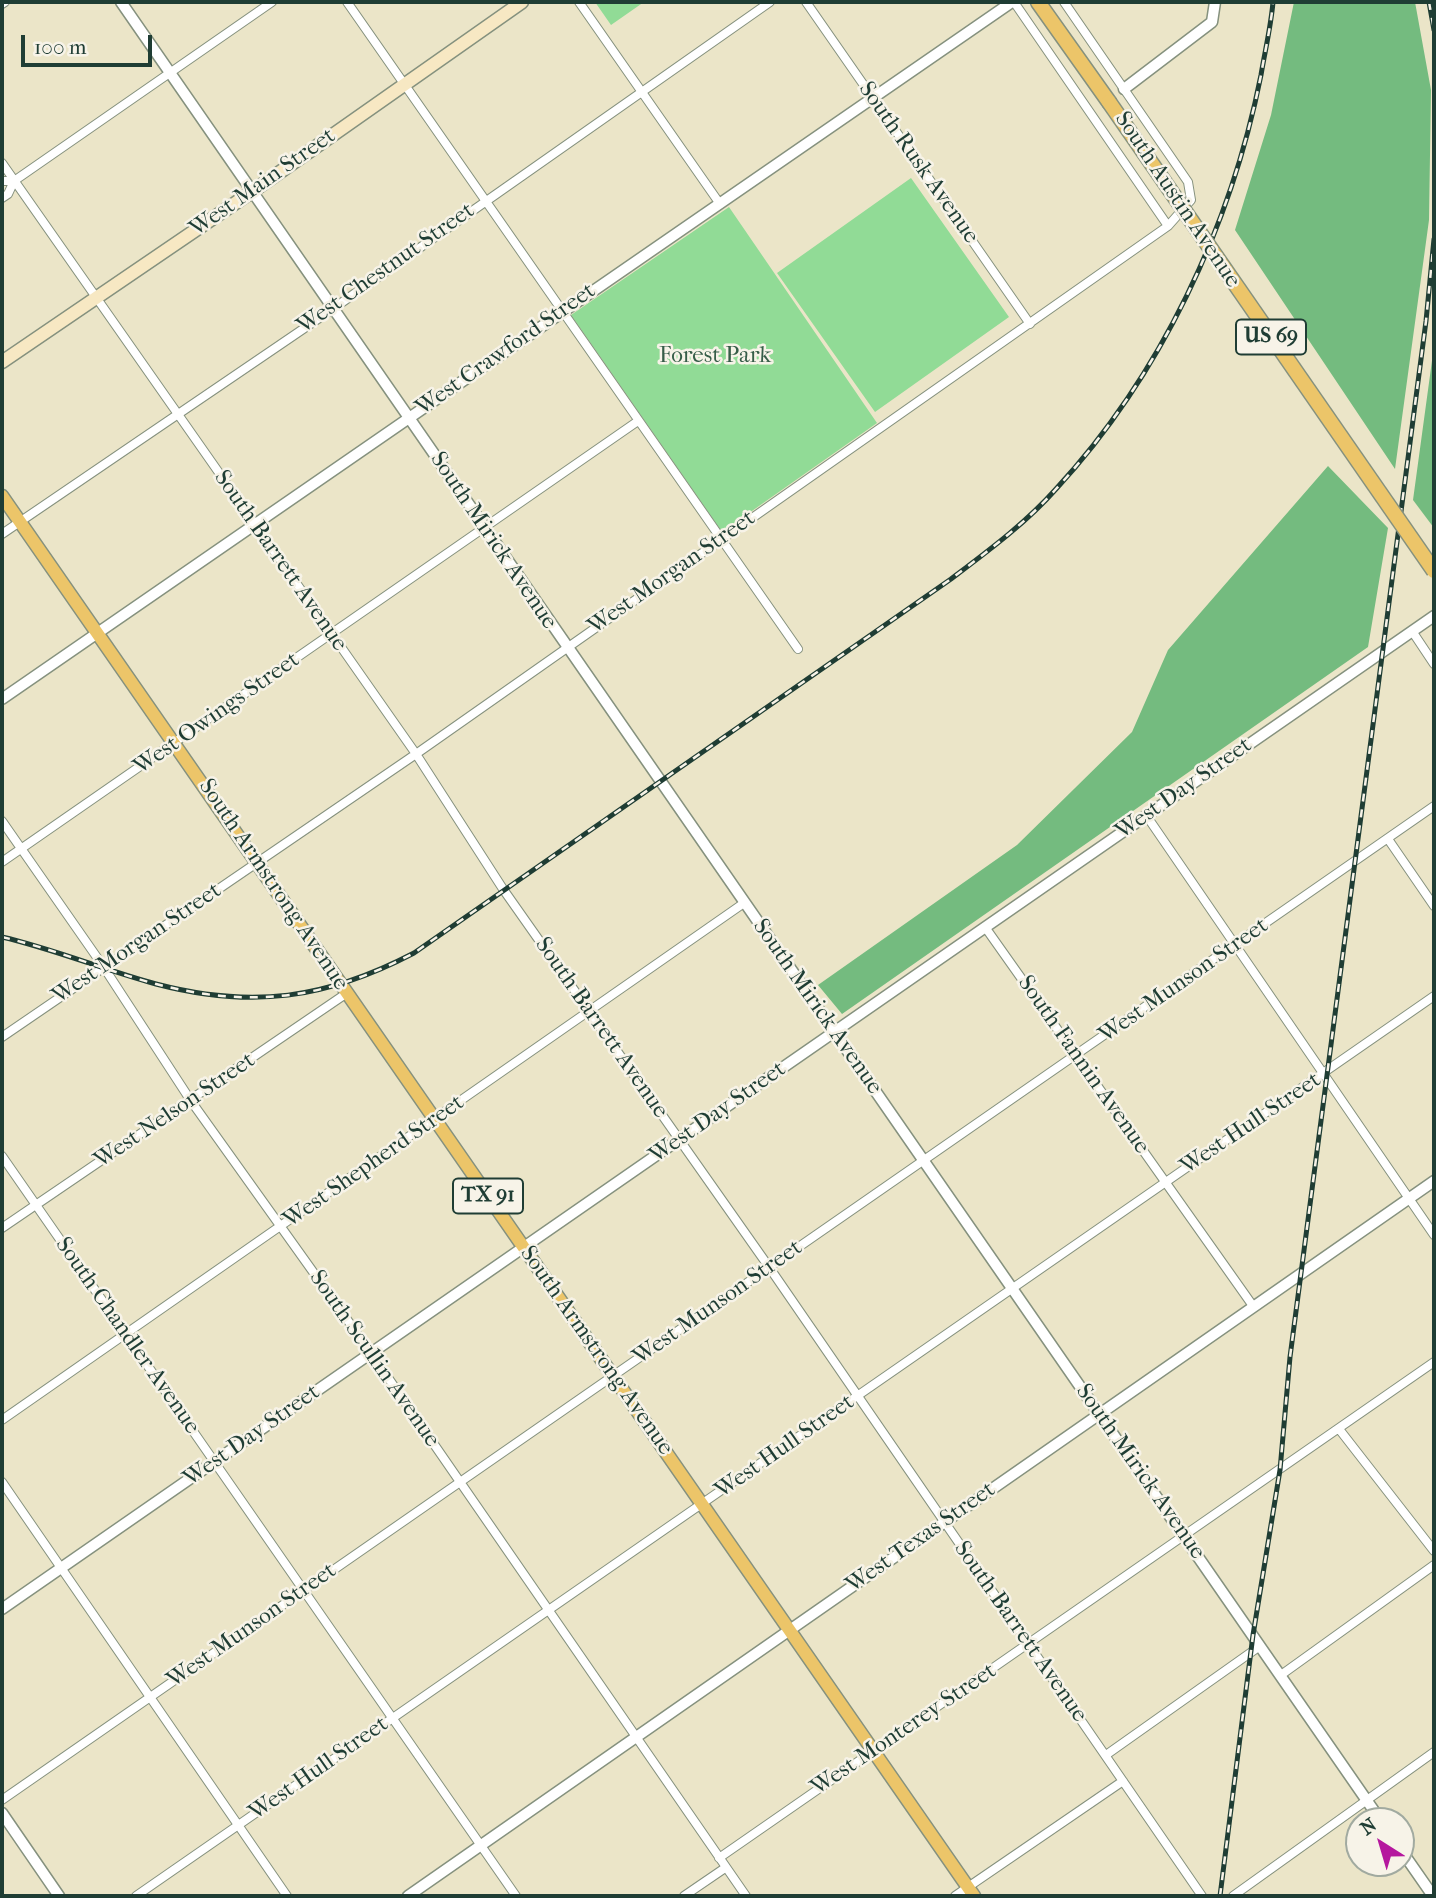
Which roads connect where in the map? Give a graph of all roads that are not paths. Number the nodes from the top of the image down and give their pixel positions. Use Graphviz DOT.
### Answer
graph roads {
  1 [pos="121,2"];
  2 [pos="272,2"];
  3 [pos="347,2"];
  4 [pos="522,2"];
  5 [pos="579,2"];
  6 [pos="770,2"];
  7 [pos="806,2"];
  8 [pos="1013,2"];
  9 [pos="1038,2"];
  10 [pos="1064,2"];
  11 [pos="1215,2"];
  12 [pos="170,72"];
  13 [pos="403,83"];
  14 [pos="1124,89"];
  15 [pos="641,92"];
  16 [pos="872,98"];
  17 [pos="2,163"];
  18 [pos="2,181"];
  19 [pos="14,181"];
  20 [pos="253,191"];
  21 [pos="2,198"];
  22 [pos="485,199"];
  23 [pos="720,204"];
  24 [pos="1168,226"];
  25 [pos="95,298"];
  26 [pos="334,308"];
  27 [pos="562,311"];
  28 [pos="1030,324"];
  29 [pos="2,362"];
  30 [pos="176,413"];
  31 [pos="410,417"];
  32 [pos="638,421"];
  33 [pos="2,496"];
  34 [pos="20,522"];
  35 [pos="255,524"];
  36 [pos="485,529"];
  37 [pos="2,534"];
  38 [pos="721,539"];
  39 [pos="1434,571"];
  40 [pos="1434,616"];
  41 [pos="1412,631"];
  42 [pos="98,634"];
  43 [pos="331,636"];
  44 [pos="566,648"];
  45 [pos="798,649"];
  46 [pos="1434,664"];
  47 [pos="2,699"];
  48 [pos="176,743"];
  49 [pos="416,754"];
  50 [pos="1434,806"];
  51 [pos="1146,816"];
  52 [pos="2,821"];
  53 [pos="1388,838"];
  54 [pos="21,849"];
  55 [pos="2,862"];
  56 [pos="257,862"];
  57 [pos="744,903"];
  58 [pos="1434,906"];
  59 [pos="985,927"];
  60 [pos="1236,944"];
  61 [pos="103,966"];
  62 [pos="347,993"];
  63 [pos="1434,996"];
  64 [pos="589,1012"];
  65 [pos="834,1032"];
  66 [pos="2,1037"];
  67 [pos="1078,1055"];
  68 [pos="1323,1075"];
  69 [pos="191,1101"];
  70 [pos="435,1119"];
  71 [pos="679,1141"];
  72 [pos="2,1156"];
  73 [pos="926,1162"];
  74 [pos="1434,1181"];
  75 [pos="1166,1182"];
  76 [pos="1408,1199"];
  77 [pos="36,1205"];
  78 [pos="281,1227"];
  79 [pos="2,1228"];
  80 [pos="1434,1235"];
  81 [pos="525,1247"];
  82 [pos="769,1267"];
  83 [pos="1012,1287"];
  84 [pos="1253,1306"];
  85 [pos="126,1333"];
  86 [pos="371,1353"];
  87 [pos="1434,1362"];
  88 [pos="613,1376"];
  89 [pos="858,1397"];
  90 [pos="1098,1414"];
  91 [pos="2,1420"];
  92 [pos="1339,1429"];
  93 [pos="215,1462"];
  94 [pos="2,1482"];
  95 [pos="459,1483"];
  96 [pos="702,1504"];
  97 [pos="944,1521"];
  98 [pos="1185,1533"];
  99 [pos="1433,1548"];
  100 [pos="1434,1565"];
  101 [pos="61,1568"];
  102 [pos="304,1590"];
  103 [pos="2,1609"];
  104 [pos="548,1611"];
  105 [pos="789,1631"];
  106 [pos="1028,1644"];
  107 [pos="1261,1646"];
  108 [pos="1281,1675"];
  109 [pos="149,1697"];
  110 [pos="392,1719"];
  111 [pos="635,1738"];
  112 [pos="873,1751"];
  113 [pos="1434,1752"];
  114 [pos="1106,1755"];
  115 [pos="1123,1781"];
  116 [pos="2,1800"];
  117 [pos="1368,1802"];
  118 [pos="1371,1807"];
  119 [pos="2,1814"];
  120 [pos="238,1825"];
  121 [pos="481,1846"];
  122 [pos="719,1857"];
  123 [pos="725,1868"];
  124 [pos="1415,1870"];
  125 [pos="1252,1884"];
  126 [pos="971,1892"];
  127 [pos="59,1896"];
  128 [pos="135,1896"];
  129 [pos="287,1896"];
  130 [pos="408,1896"];
  131 [pos="516,1896"];
  132 [pos="684,1896"];
  133 [pos="746,1896"];
  134 [pos="955,1896"];
  135 [pos="1202,1896"];
  136 [pos="1233,1896"];
  137 [pos="1250,1896"];
  138 [pos="1433,1896"];
  1 -- 12 [label="street, South Mirick Avenue"];
  2 -- 12 [label="street"];
  3 -- 13 [label="street"];
  4 -- 13 [label="main road, West Main Street"];
  5 -- 15 [label="street"];
  6 -- 15 [label="street, West Chestnut Street"];
  7 -- 16 [label="street, South Rusk Avenue"];
  8 -- 16 [label="street, West Crawford Street"];
  8 -- 24 [label="street"];
  9 -- 39 [label="highway, South Austin Avenue / US 69, bridge"];
  10 -- 14 [label="street"];
  11 -- 14 [label="street"];
  12 -- 19 [label="street"];
  12 -- 20 [label="street, South Mirick Avenue"];
  13 -- 20 [label="main road, West Main Street"];
  13 -- 22 [label="street"];
  14 -- 24 [label="street, West Morgan Street"];
  15 -- 22 [label="street, West Chestnut Street"];
  15 -- 23 [label="street"];
  16 -- 23 [label="street, West Crawford Street"];
  16 -- 28 [label="street, South Rusk Avenue"];
  17 -- 19 [label="street, South Barrett Avenue"];
  18 -- 19 [label="street"];
  19 -- 21 [label="street"];
  19 -- 25 [label="street, South Barrett Avenue"];
  20 -- 25 [label="main road, West Main Street"];
  20 -- 26 [label="street, South Mirick Avenue"];
  22 -- 26 [label="street, West Chestnut Street"];
  22 -- 27 [label="street"];
  23 -- 27 [label="street, West Crawford Street"];
  24 -- 28 [label="street, West Morgan Street"];
  25 -- 29 [label="main road, West Main Street"];
  25 -- 30 [label="street, South Barrett Avenue"];
  26 -- 30 [label="street, West Chestnut Street"];
  26 -- 31 [label="street, South Mirick Avenue"];
  27 -- 31 [label="street, West Crawford Street"];
  27 -- 32 [label="street"];
  28 -- 38 [label="street, West Morgan Street"];
  30 -- 34 [label="street, West Chestnut Street"];
  30 -- 35 [label="street, South Barrett Avenue"];
  31 -- 35 [label="street, West Crawford Street"];
  31 -- 36 [label="street, South Mirick Avenue"];
  32 -- 36 [label="street, West Owings Street"];
  32 -- 38 [label="street"];
  33 -- 34 [label="main road, South Armstrong Avenue / TX 91"];
  34 -- 37 [label="street, West Chestnut Street"];
  34 -- 42 [label="main road, South Armstrong Avenue / TX 91"];
  35 -- 42 [label="street, West Crawford Street"];
  35 -- 43 [label="street, South Barrett Avenue"];
  36 -- 43 [label="street, West Owings Street"];
  36 -- 44 [label="street, South Mirick Avenue"];
  38 -- 44 [label="street, West Morgan Street"];
  38 -- 45 [label="street"];
  40 -- 41 [label="street, West Day Street"];
  41 -- 46 [label="street"];
  41 -- 51 [label="street, West Day Street"];
  42 -- 47 [label="street, West Crawford Street"];
  42 -- 48 [label="main road, South Armstrong Avenue / TX 91"];
  43 -- 48 [label="street, West Owings Street"];
  43 -- 49 [label="street, South Barrett Avenue"];
  44 -- 49 [label="street, West Morgan Street"];
  44 -- 57 [label="street, South Mirick Avenue"];
  48 -- 54 [label="street, West Owings Street"];
  48 -- 56 [label="main road, South Armstrong Avenue / TX 91"];
  49 -- 56 [label="street, West Morgan Street"];
  49 -- 64 [label="street, South Barrett Avenue"];
  50 -- 53 [label="street, West Munson Street"];
  51 -- 59 [label="street, West Day Street"];
  51 -- 60 [label="street"];
  52 -- 54 [label="street, South Scullin Avenue"];
  53 -- 58 [label="street"];
  53 -- 60 [label="street, West Munson Street"];
  54 -- 55 [label="street, West Owings Street"];
  54 -- 61 [label="street, South Scullin Avenue"];
  56 -- 61 [label="street, West Morgan Street"];
  56 -- 62 [label="main road, South Armstrong Avenue / TX 91"];
  57 -- 64 [label="street, West Shepherd Street"];
  57 -- 65 [label="street, South Mirick Avenue"];
  59 -- 65 [label="street, West Day Street"];
  59 -- 67 [label="street, South Fannin Avenue"];
  60 -- 67 [label="street, West Munson Street"];
  60 -- 68 [label="street"];
  61 -- 66 [label="street, West Morgan Street"];
  61 -- 69 [label="street, South Scullin Avenue"];
  62 -- 69 [label="street, West Nelson Street"];
  62 -- 70 [label="main road, South Armstrong Avenue / TX 91"];
  63 -- 68 [label="street, West Hull Street"];
  64 -- 70 [label="street, West Shepherd Street"];
  64 -- 71 [label="street, South Barrett Avenue"];
  65 -- 71 [label="street, West Day Street"];
  65 -- 73 [label="street, South Mirick Avenue"];
  67 -- 73 [label="street, West Munson Street"];
  67 -- 75 [label="street, South Fannin Avenue"];
  68 -- 75 [label="street, West Hull Street"];
  68 -- 76 [label="street"];
  69 -- 77 [label="street, West Nelson Street"];
  69 -- 78 [label="street, South Scullin Avenue"];
  70 -- 78 [label="street, West Shepherd Street"];
  70 -- 81 [label="main road, South Armstrong Avenue / TX 91"];
  71 -- 81 [label="street, West Day Street"];
  71 -- 82 [label="street, South Barrett Avenue"];
  72 -- 77 [label="street, South Chandler Avenue"];
  73 -- 82 [label="street, West Munson Street"];
  73 -- 83 [label="street, South Mirick Avenue"];
  74 -- 76 [label="street, West Texas Street"];
  75 -- 83 [label="street, West Hull Street"];
  75 -- 84 [label="street, South Fannin Avenue"];
  76 -- 80 [label="street"];
  76 -- 84 [label="street, West Texas Street"];
  77 -- 79 [label="street, West Nelson Street"];
  77 -- 85 [label="street, South Chandler Avenue"];
  78 -- 85 [label="street, West Shepherd Street"];
  78 -- 86 [label="street, South Scullin Avenue"];
  81 -- 86 [label="street, West Day Street"];
  81 -- 88 [label="main road, South Armstrong Avenue / TX 91"];
  82 -- 88 [label="street, West Munson Street"];
  82 -- 89 [label="street, South Barrett Avenue"];
  83 -- 89 [label="street, West Hull Street"];
  83 -- 90 [label="street, South Mirick Avenue"];
  84 -- 90 [label="street, West Texas Street"];
  85 -- 91 [label="street, West Shepherd Street"];
  85 -- 93 [label="street, South Chandler Avenue"];
  86 -- 93 [label="street, West Day Street"];
  86 -- 95 [label="street, South Scullin Avenue"];
  87 -- 92 [label="street, West Monterey Street"];
  88 -- 95 [label="street, West Munson Street"];
  88 -- 96 [label="main road, South Armstrong Avenue / TX 91"];
  89 -- 96 [label="street, West Hull Street"];
  89 -- 97 [label="street, South Barrett Avenue"];
  90 -- 97 [label="street, West Texas Street"];
  90 -- 98 [label="street, South Mirick Avenue"];
  92 -- 98 [label="street, West Monterey Street"];
  92 -- 99 [label="street"];
  93 -- 101 [label="street, West Day Street"];
  93 -- 102 [label="street, South Chandler Avenue"];
  94 -- 101 [label="street"];
  95 -- 102 [label="street, West Munson Street"];
  95 -- 104 [label="street, South Scullin Avenue"];
  96 -- 104 [label="street, West Hull Street"];
  96 -- 105 [label="main road, South Armstrong Avenue / TX 91"];
  97 -- 105 [label="street, West Texas Street"];
  97 -- 106 [label="street, South Barrett Avenue"];
  98 -- 106 [label="street, West Monterey Street"];
  98 -- 107 [label="street, South Mirick Avenue"];
  100 -- 108 [label="street"];
  101 -- 103 [label="street, West Day Street"];
  101 -- 109 [label="street"];
  102 -- 109 [label="street, West Munson Street"];
  102 -- 110 [label="street, South Chandler Avenue"];
  104 -- 110 [label="street, West Hull Street"];
  104 -- 111 [label="street, South Scullin Avenue"];
  105 -- 111 [label="street, West Texas Street"];
  105 -- 112 [label="main road, South Armstrong Avenue / TX 91"];
  106 -- 112 [label="street, West Monterey Street"];
  106 -- 114 [label="street, South Barrett Avenue"];
  107 -- 108 [label="street, South Mirick Avenue"];
  107 -- 114 [label="street"];
  108 -- 117 [label="street, South Mirick Avenue"];
  109 -- 116 [label="street, West Munson Street"];
  109 -- 120 [label="street"];
  110 -- 120 [label="street, West Hull Street"];
  110 -- 121 [label="street, South Chandler Avenue"];
  111 -- 121 [label="street, West Texas Street"];
  111 -- 122 [label="street, South Scullin Avenue"];
  112 -- 122 [label="street, West Monterey Street"];
  112 -- 126 [label="main road, South Armstrong Avenue / TX 91"];
  113 -- 117 [label="street"];
  114 -- 115 [label="street, South Barrett Avenue"];
  115 -- 126 [label="street"];
  115 -- 135 [label="street, South Barrett Avenue"];
  117 -- 118 [label="street, South Mirick Avenue"];
  117 -- 125 [label="street"];
  119 -- 127 [label="street"];
  120 -- 128 [label="street, West Hull Street"];
  120 -- 129 [label="street"];
  121 -- 130 [label="street, West Texas Street"];
  121 -- 131 [label="street, South Chandler Avenue"];
  122 -- 123 [label="street, South Scullin Avenue"];
  123 -- 132 [label="street"];
  123 -- 133 [label="street, South Scullin Avenue"];
  124 -- 138 [label="street"];
  125 -- 136 [label="street"];
  125 -- 137 [label="street"];
  126 -- 134 [label="street"];
}
